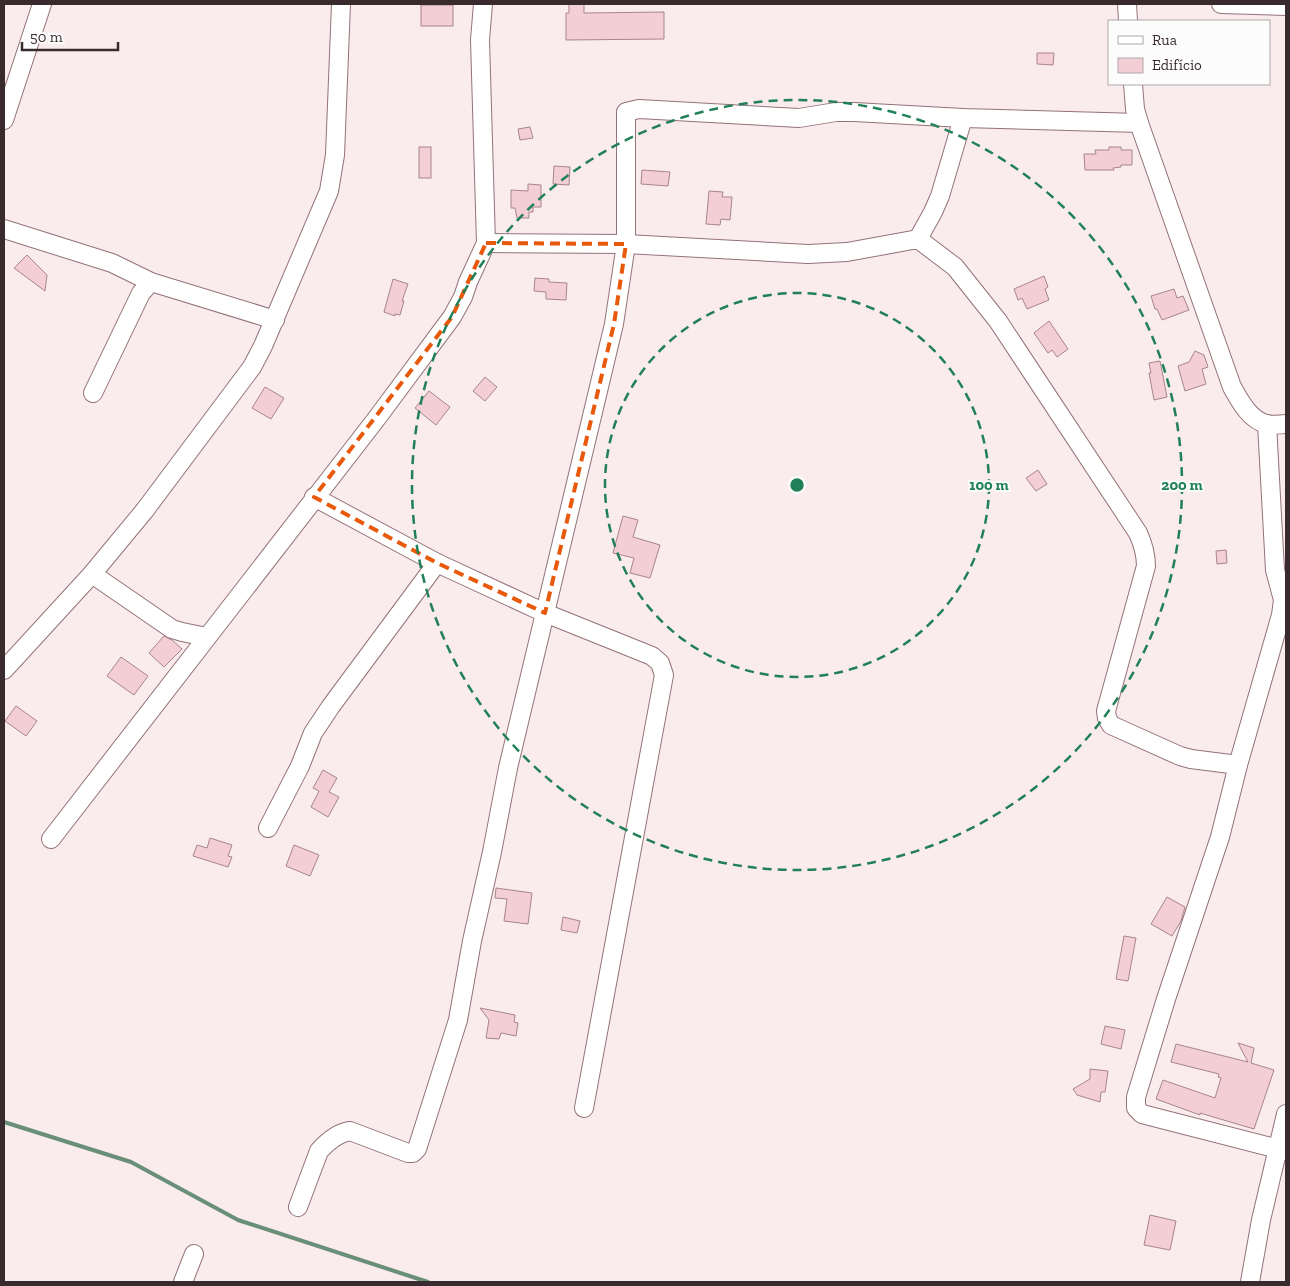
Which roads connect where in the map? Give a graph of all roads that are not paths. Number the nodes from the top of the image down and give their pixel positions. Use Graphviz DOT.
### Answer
graph roads {
  1 [pos="42,4"];
  2 [pos="342,4"];
  3 [pos="483,4"];
  4 [pos="1127,4"];
  5 [pos="1221,4"];
  6 [pos="1286,6"];
  7 [pos="1128,20"];
  8 [pos="1133,85"];
  9 [pos="963,118"];
  10 [pos="4,120"];
  11 [pos="1139,123"];
  12 [pos="4,228"];
  13 [pos="918,239"];
  14 [pos="486,243"];
  15 [pos="626,244"];
  16 [pos="151,282"];
  17 [pos="275,320"];
  18 [pos="93,393"];
  19 [pos="1267,424"];
  20 [pos="1286,424"];
  21 [pos="314,497"];
  22 [pos="437,563"];
  23 [pos="92,574"];
  24 [pos="545,613"];
  25 [pos="208,637"];
  26 [pos="4,670"];
  27 [pos="1238,765"];
  28 [pos="268,828"];
  29 [pos="51,839"];
  30 [pos="584,1108"];
  31 [pos="1286,1114"];
  32 [pos="1282,1150"];
  33 [pos="298,1207"];
  34 [pos="194,1254"];
  35 [pos="183,1282"];
  36 [pos="1250,1282"];
  1 -- 10 [label="street"];
  2 -- 17 [label="street"];
  3 -- 14 [label="street"];
  4 -- 7 [label="street"];
  5 -- 6 [label="street"];
  8 -- 11 [label="street"];
  9 -- 11 [label="street"];
  9 -- 13 [label="street"];
  9 -- 15 [label="street"];
  11 -- 19 [label="street"];
  12 -- 16 [label="street"];
  13 -- 15 [label="street"];
  13 -- 27 [label="street"];
  14 -- 15 [label="street"];
  14 -- 21 [label="street"];
  15 -- 24 [label="street"];
  16 -- 17 [label="street"];
  16 -- 18 [label="street"];
  17 -- 23 [label="street"];
  19 -- 20 [label="street"];
  19 -- 27 [label="street"];
  21 -- 22 [label="street"];
  21 -- 25 [label="street"];
  22 -- 24 [label="street"];
  22 -- 28 [label="street"];
  23 -- 25 [label="street"];
  23 -- 26 [label="street"];
  24 -- 30 [label="street"];
  24 -- 33 [label="street"];
  25 -- 29 [label="street"];
  27 -- 32 [label="street"];
  31 -- 32 [label="street"];
  32 -- 36 [label="street"];
  34 -- 35 [label="street"];
}
